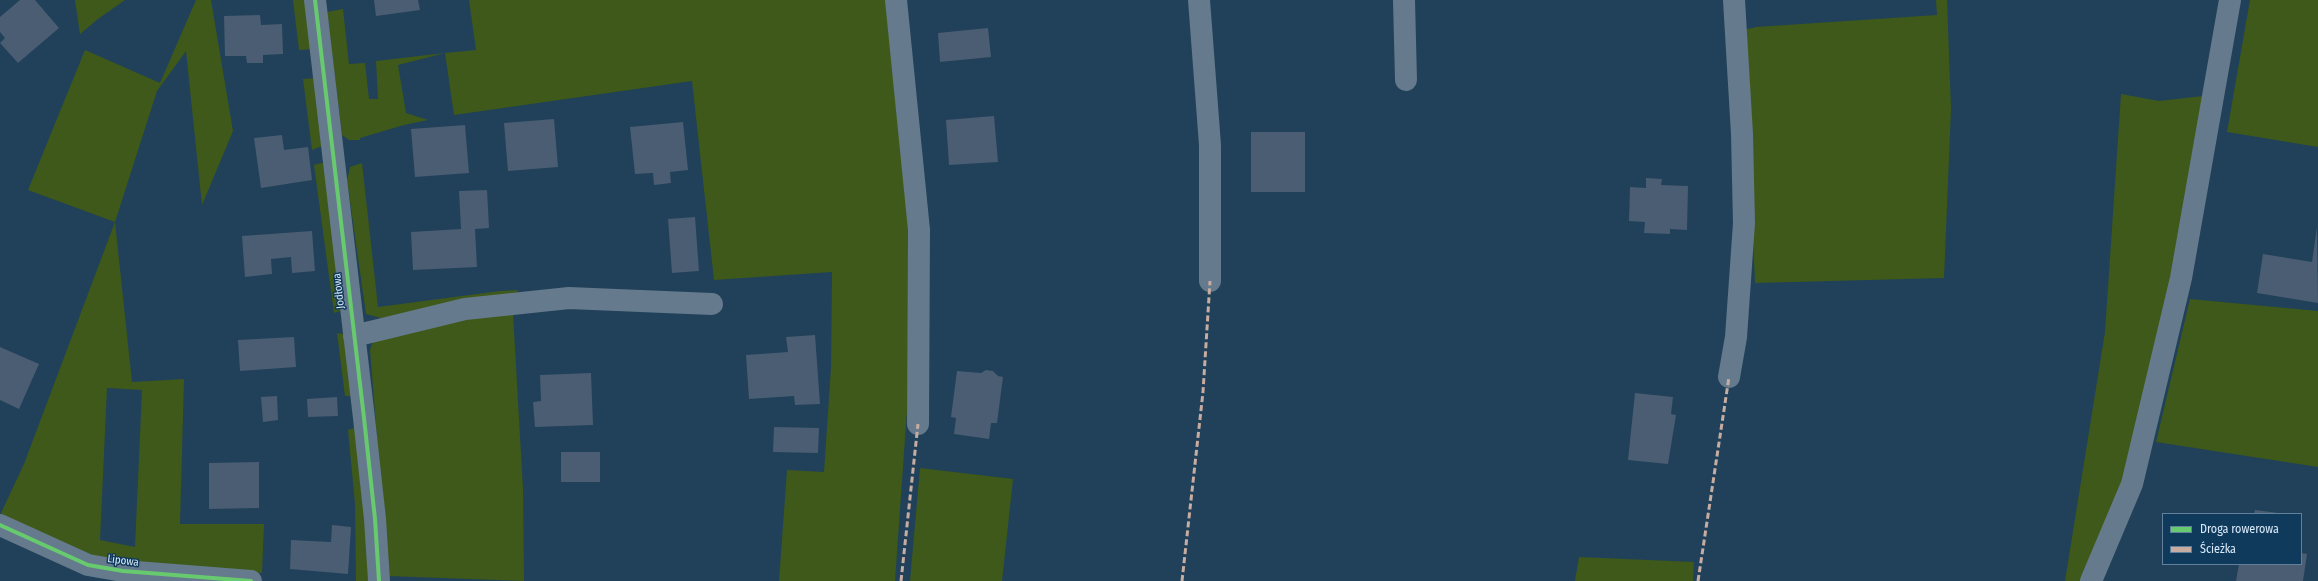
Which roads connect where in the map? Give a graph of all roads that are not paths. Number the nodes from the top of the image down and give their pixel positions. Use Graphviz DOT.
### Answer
graph roads {
  1 [pos="315,0"];
  2 [pos="896,0"];
  3 [pos="1199,0"];
  4 [pos="1404,0"];
  5 [pos="1734,0"];
  6 [pos="2230,0"];
  7 [pos="1406,80"];
  8 [pos="1210,281"];
  9 [pos="712,304"];
  10 [pos="354,336"];
  11 [pos="1729,377"];
  12 [pos="918,424"];
  13 [pos="0,525"];
  14 [pos="251,581"];
  15 [pos="378,581"];
  16 [pos="2091,581"];
  1 -- 10 [label="street, Jodłowa"];
  2 -- 12 [label="street"];
  3 -- 8 [label="street"];
  4 -- 7 [label="street"];
  5 -- 11 [label="street"];
  6 -- 16 [label="street"];
  9 -- 10 [label="street"];
  10 -- 15 [label="street, Jodłowa"];
  13 -- 14 [label="street, Lipowa"];
}
